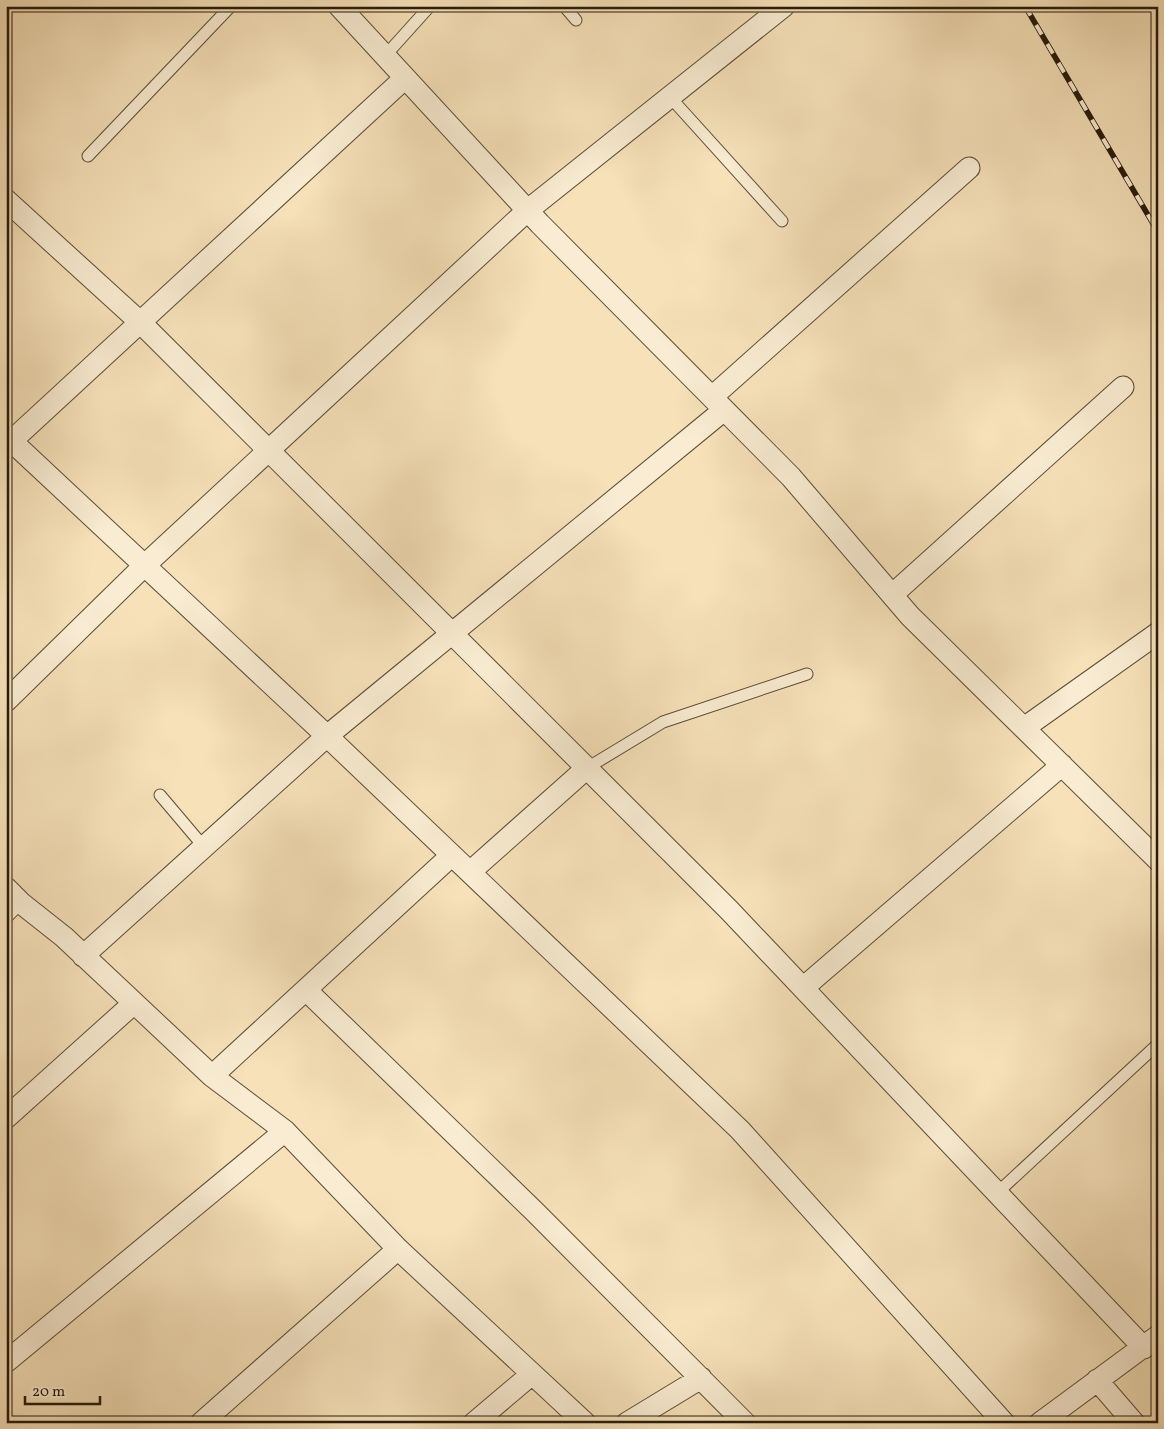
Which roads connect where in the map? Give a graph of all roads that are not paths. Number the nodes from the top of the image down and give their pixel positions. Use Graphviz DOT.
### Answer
graph roads {
  1 [pos="231,6"];
  2 [pos="339,6"];
  3 [pos="430,6"];
  4 [pos="564,6"];
  5 [pos="784,6"];
  6 [pos="576,20"];
  7 [pos="385,56"];
  8 [pos="406,78"];
  9 [pos="670,97"];
  10 [pos="88,156"];
  11 [pos="969,168"];
  12 [pos="6,200"];
  13 [pos="528,210"];
  14 [pos="782,221"];
  15 [pos="141,323"];
  16 [pos="1123,387"];
  17 [pos="718,403"];
  18 [pos="8,441"];
  19 [pos="270,450"];
  20 [pos="145,565"];
  21 [pos="892,595"];
  22 [pos="452,632"];
  23 [pos="1158,634"];
  24 [pos="807,674"];
  25 [pos="6,701"];
  26 [pos="1024,728"];
  27 [pos="328,736"];
  28 [pos="1062,765"];
  29 [pos="588,768"];
  30 [pos="160,796"];
  31 [pos="204,847"];
  32 [pos="452,855"];
  33 [pos="1158,860"];
  34 [pos="470,872"];
  35 [pos="6,888"];
  36 [pos="14,910"];
  37 [pos="83,956"];
  38 [pos="803,988"];
  39 [pos="306,990"];
  40 [pos="134,1004"];
  41 [pos="1158,1044"];
  42 [pos="212,1076"];
  43 [pos="6,1118"];
  44 [pos="285,1131"];
  45 [pos="997,1193"];
  46 [pos="398,1250"];
  47 [pos="1151,1342"];
  48 [pos="6,1362"];
  49 [pos="532,1374"];
  50 [pos="702,1378"];
  51 [pos="1097,1380"];
  52 [pos="201,1423"];
  53 [pos="474,1423"];
  54 [pos="585,1423"];
  55 [pos="627,1423"];
  56 [pos="745,1423"];
  57 [pos="1004,1423"];
  58 [pos="1040,1423"];
  59 [pos="1134,1423"];
  1 -- 10 [label="lane"];
  2 -- 7 [label="street"];
  3 -- 7 [label="lane"];
  4 -- 6 [label="lane"];
  5 -- 9 [label="street"];
  7 -- 8 [label="street"];
  8 -- 13 [label="street"];
  8 -- 15 [label="street"];
  9 -- 13 [label="street"];
  9 -- 14 [label="lane"];
  11 -- 17 [label="street"];
  12 -- 15 [label="street"];
  13 -- 17 [label="street"];
  13 -- 19 [label="street"];
  15 -- 18 [label="street"];
  15 -- 19 [label="street"];
  16 -- 21 [label="street"];
  17 -- 21 [label="street"];
  17 -- 22 [label="street"];
  18 -- 20 [label="street"];
  19 -- 20 [label="street"];
  19 -- 22 [label="street"];
  20 -- 25 [label="street"];
  20 -- 27 [label="street"];
  21 -- 26 [label="street"];
  22 -- 27 [label="street"];
  22 -- 29 [label="street"];
  23 -- 26 [label="street"];
  24 -- 29 [label="lane"];
  26 -- 28 [label="street"];
  27 -- 31 [label="street"];
  27 -- 32 [label="street"];
  28 -- 33 [label="street"];
  28 -- 38 [label="street"];
  29 -- 34 [label="street"];
  29 -- 38 [label="street"];
  30 -- 31 [label="lane"];
  31 -- 37 [label="street"];
  32 -- 34 [label="street"];
  32 -- 39 [label="street"];
  34 -- 57 [label="street"];
  35 -- 36 [label="street"];
  36 -- 37 [label="street"];
  37 -- 40 [label="street"];
  38 -- 45 [label="street"];
  39 -- 42 [label="street"];
  39 -- 50 [label="street"];
  40 -- 42 [label="street"];
  40 -- 43 [label="street"];
  41 -- 45 [label="lane"];
  42 -- 44 [label="street"];
  44 -- 46 [label="street"];
  44 -- 48 [label="street"];
  45 -- 47 [label="street"];
  46 -- 49 [label="street"];
  46 -- 52 [label="street"];
  47 -- 51 [label="street"];
  49 -- 53 [label="street"];
  49 -- 54 [label="street"];
  50 -- 55 [label="street"];
  50 -- 56 [label="street"];
  51 -- 58 [label="street"];
  51 -- 59 [label="street"];
}
